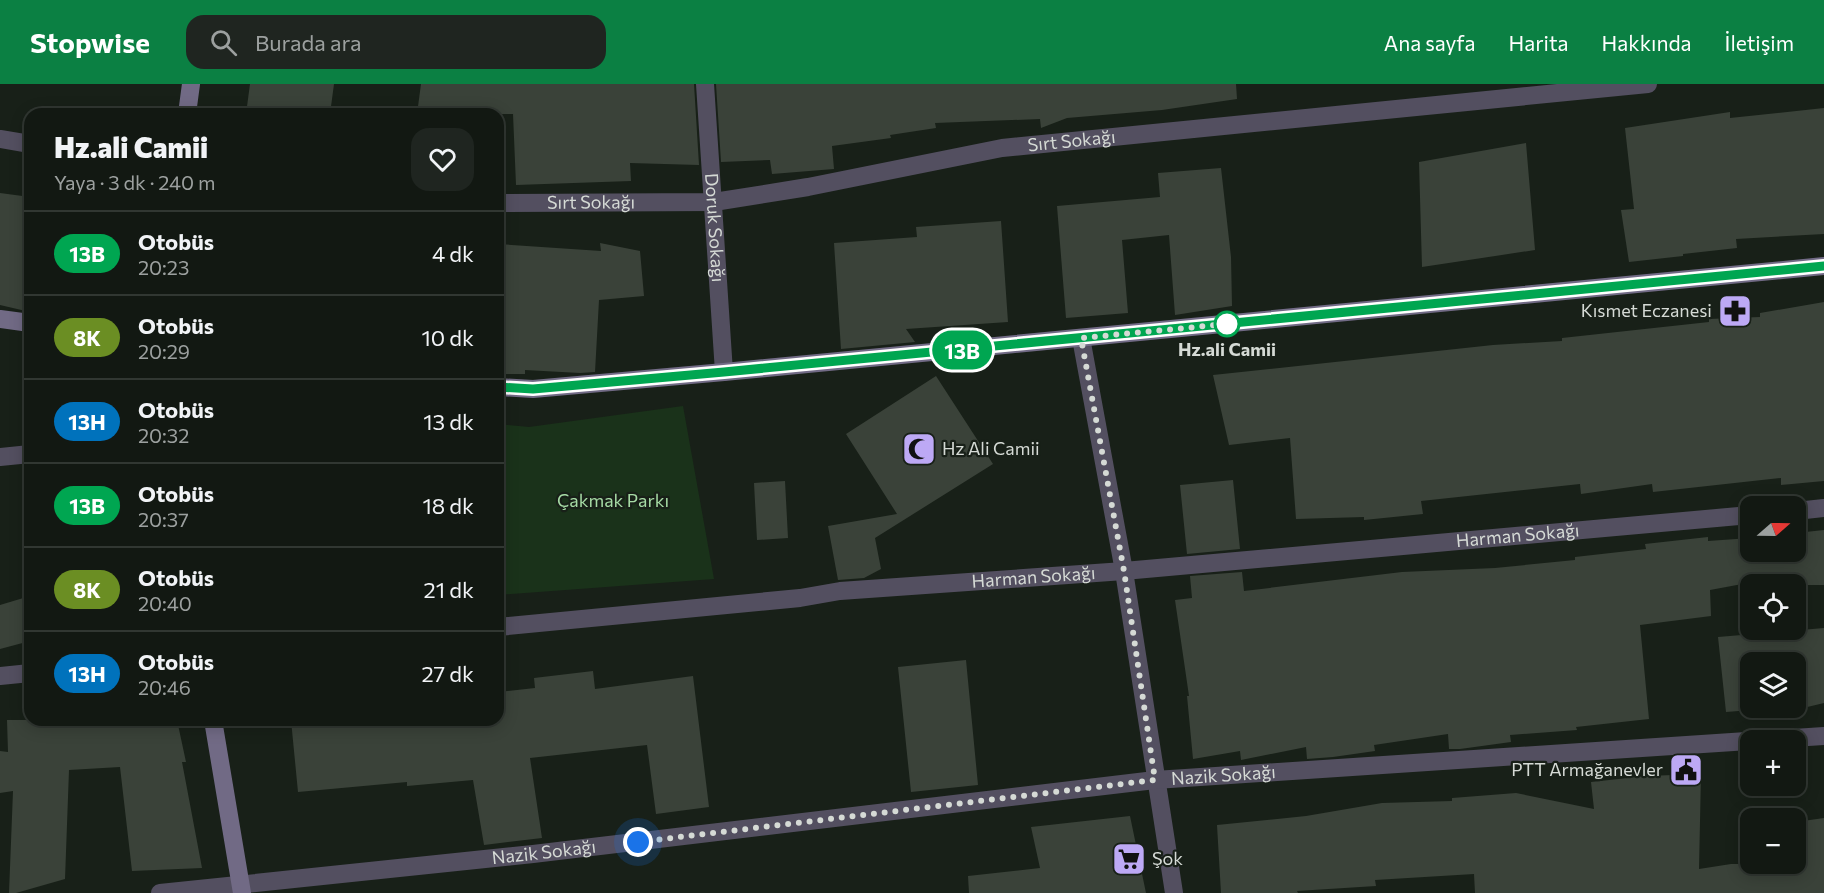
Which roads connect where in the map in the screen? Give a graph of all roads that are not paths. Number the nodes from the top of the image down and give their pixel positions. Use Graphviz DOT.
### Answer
graph roads {
  1 [pos="191,84"];
  2 [pos="705,84"];
  3 [pos="1648,84"];
  4 [pos="188,108"];
  5 [pos="0,139"];
  6 [pos="24,143"];
  7 [pos="714,202"];
  8 [pos="504,203"];
  9 [pos="1824,266"];
  10 [pos="0,319"];
  11 [pos="24,322"];
  12 [pos="1081,338"];
  13 [pos="724,372"];
  14 [pos="504,387"];
  15 [pos="24,455"];
  16 [pos="0,457"];
  17 [pos="1824,508"];
  18 [pos="1806,510"];
  19 [pos="1740,516"];
  20 [pos="1124,571"];
  21 [pos="504,626"];
  22 [pos="24,674"];
  23 [pos="0,676"];
  24 [pos="214,726"];
  25 [pos="1824,736"];
  26 [pos="1155,780"];
  27 [pos="241,889"];
  28 [pos="160,893"];
  29 [pos="1174,893"];
  1 -- 4 [label="street"];
  2 -- 7 [label="street, Doruk Sokağı"];
  3 -- 7 [label="street, Sırt Sokağı"];
  5 -- 6 [label="street"];
  7 -- 8 [label="street, Sırt Sokağı"];
  7 -- 13 [label="street, Doruk Sokağı"];
  9 -- 12 [label="street"];
  10 -- 11 [label="street"];
  12 -- 13 [label="street"];
  12 -- 20 [label="street"];
  13 -- 14 [label="street"];
  15 -- 16 [label="street"];
  17 -- 18 [label="street"];
  19 -- 20 [label="street, Harman Sokağı"];
  20 -- 21 [label="street, Harman Sokağı"];
  20 -- 26 [label="street"];
  22 -- 23 [label="street"];
  24 -- 27 [label="street"];
  25 -- 26 [label="street, Nazik Sokağı"];
  26 -- 27 [label="street, Nazik Sokağı"];
  26 -- 29 [label="street"];
  27 -- 28 [label="street, Nazik Sokağı"];
}
